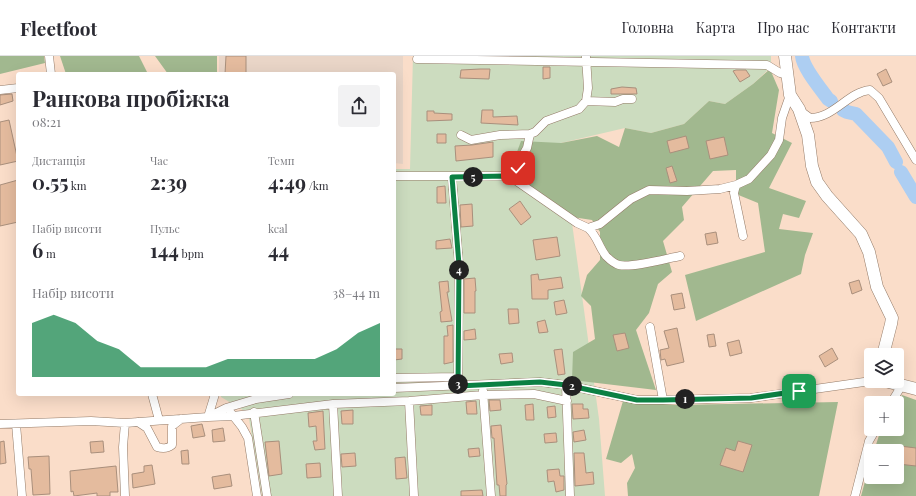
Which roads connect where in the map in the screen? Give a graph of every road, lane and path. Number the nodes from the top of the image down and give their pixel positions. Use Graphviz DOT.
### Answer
graph roads {
  1 [pos="49,56"];
  2 [pos="760,56"];
  3 [pos="784,56"];
  4 [pos="417,59"];
  5 [pos="586,59"];
  6 [pos="761,65"];
  7 [pos="52,72"];
  8 [pos="787,74"];
  9 [pos="16,88"];
  10 [pos="0,90"];
  11 [pos="790,95"];
  12 [pos="632,99"];
  13 [pos="586,101"];
  14 [pos="799,109"];
  15 [pos="530,134"];
  16 [pos="461,135"];
  17 [pos="916,160"];
  18 [pos="396,176"];
  19 [pos="452,177"];
  20 [pos="515,180"];
  21 [pos="736,186"];
  22 [pos="588,228"];
  23 [pos="743,236"];
  24 [pos="680,256"];
  25 [pos="650,327"];
  26 [pos="885,348"];
  27 [pos="458,377"];
  28 [pos="396,378"];
  29 [pos="864,382"];
  30 [pos="483,384"];
  31 [pos="566,385"];
  32 [pos="904,385"];
  33 [pos="458,386"];
  34 [pos="396,388"];
  35 [pos="916,388"];
  36 [pos="152,396"];
  37 [pos="214,396"];
  38 [pos="276,396"];
  39 [pos="484,396"];
  40 [pos="567,400"];
  41 [pos="663,400"];
  42 [pos="410,401"];
  43 [pos="333,404"];
  44 [pos="226,408"];
  45 [pos="254,412"];
  46 [pos="233,416"];
  47 [pos="208,417"];
  48 [pos="181,419"];
  49 [pos="158,420"];
  50 [pos="138,422"];
  51 [pos="124,423"];
  52 [pos="0,424"];
  53 [pos="16,424"];
  54 [pos="147,428"];
  55 [pos="171,429"];
  56 [pos="872,436"];
  57 [pos="22,496"];
  58 [pos="125,496"];
  59 [pos="256,496"];
  60 [pos="267,496"];
  61 [pos="338,496"];
  62 [pos="414,496"];
  63 [pos="491,496"];
  64 [pos="570,496"];
  65 [pos="855,496"];
  1 -- 7 [label="street"];
  2 -- 6 [label="street"];
  3 -- 8 [label="street"];
  4 -- 5 [label="street"];
  5 -- 6 [label="street"];
  5 -- 13 [label="street"];
  6 -- 8 [label="street"];
  8 -- 11 [label="street"];
  9 -- 10 [label="street"];
  11 -- 14 [label="street"];
  11 -- 21 [label="street"];
  12 -- 13 [label="street"];
  13 -- 15 [label="street"];
  14 -- 17 [label="street"];
  14 -- 26 [label="street"];
  15 -- 16 [label="street"];
  15 -- 20 [label="street"];
  18 -- 19 [label="street"];
  19 -- 20 [label="street"];
  19 -- 27 [label="street"];
  20 -- 22 [label="street"];
  21 -- 22 [label="street"];
  21 -- 23 [label="street"];
  22 -- 24 [label="street"];
  25 -- 41 [label="street"];
  27 -- 28 [label="street"];
  27 -- 33 [label="street"];
  29 -- 41 [label="street"];
  30 -- 31 [label="street"];
  30 -- 33 [label="street"];
  30 -- 39 [label="street"];
  31 -- 40 [label="street"];
  31 -- 41 [label="street"];
  32 -- 35 [label="street"];
  33 -- 34 [label="street"];
  36 -- 49 [label="street"];
  37 -- 47 [label="street"];
  38 -- 44 [label="street"];
  39 -- 40 [label="street"];
  39 -- 42 [label="street"];
  39 -- 63 [label="street"];
  40 -- 64 [label="street"];
  42 -- 43 [label="street"];
  42 -- 62 [label="street"];
  43 -- 45 [label="street"];
  43 -- 61 [label="street"];
  44 -- 46 [label="street"];
  44 -- 47 [label="street"];
  45 -- 46 [label="street"];
  45 -- 60 [label="street"];
  46 -- 47 [label="street"];
  46 -- 59 [label="street"];
  47 -- 48 [label="street"];
  48 -- 49 [label="street"];
  48 -- 55 [label="street"];
  49 -- 50 [label="street"];
  49 -- 54 [label="street"];
  49 -- 55 [label="street"];
  50 -- 51 [label="street"];
  50 -- 54 [label="street"];
  51 -- 53 [label="street"];
  51 -- 58 [label="street"];
  52 -- 53 [label="street"];
  53 -- 57 [label="street"];
  54 -- 55 [label="street"];
  56 -- 65 [label="street"];
}
